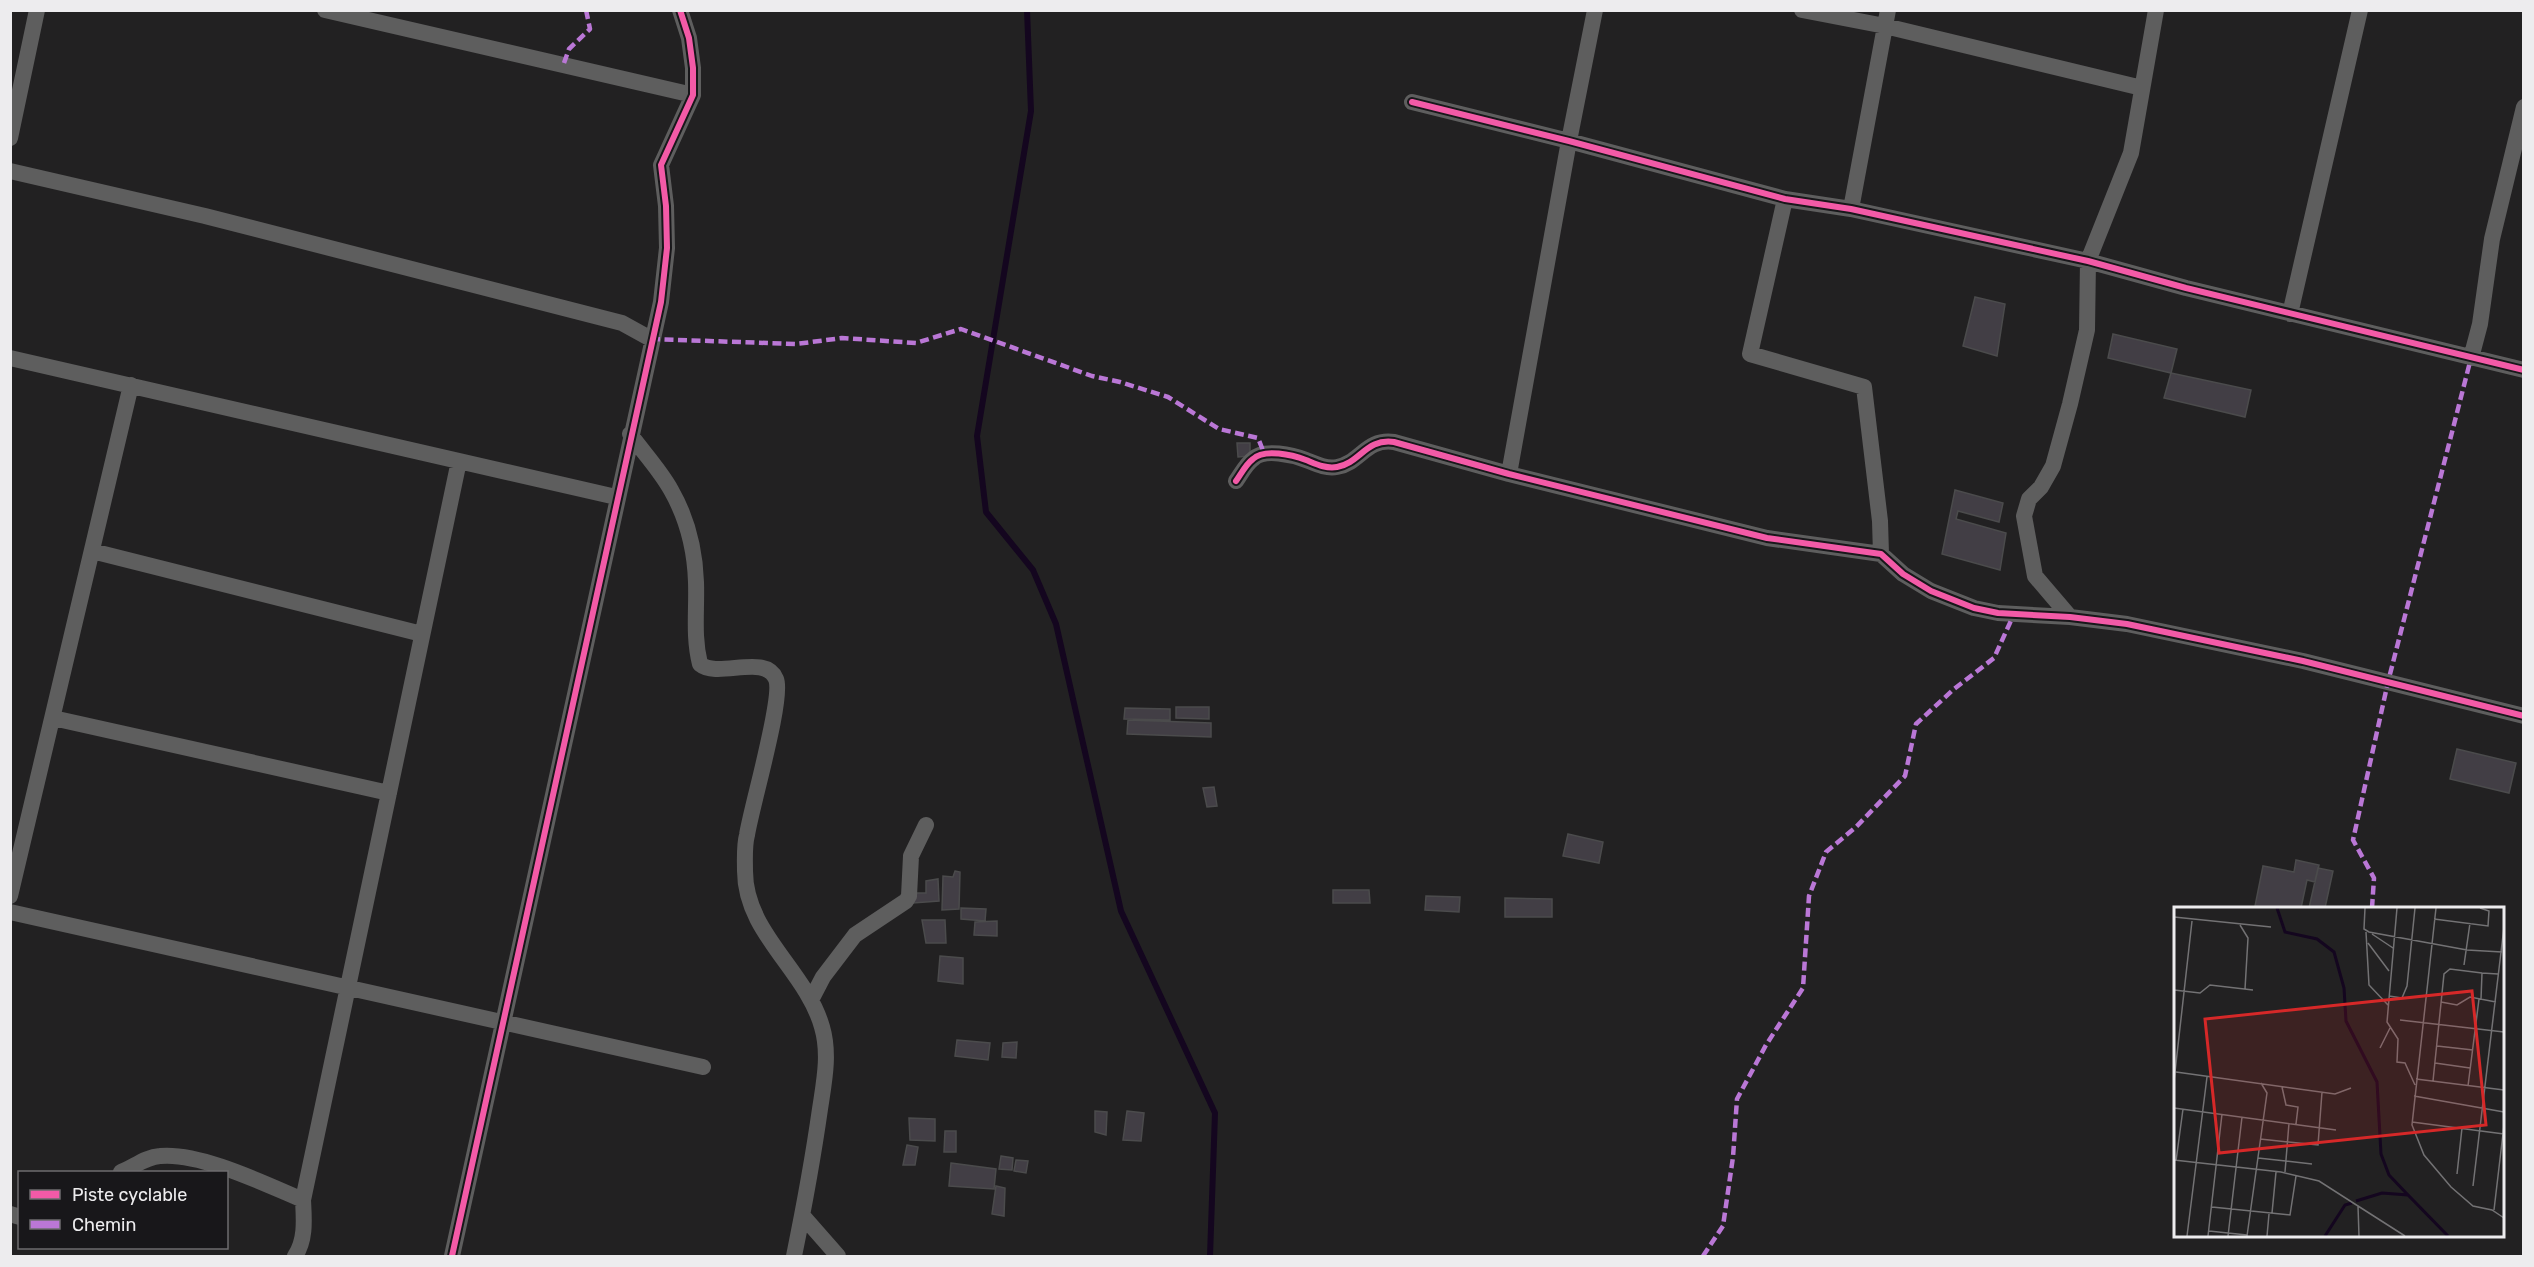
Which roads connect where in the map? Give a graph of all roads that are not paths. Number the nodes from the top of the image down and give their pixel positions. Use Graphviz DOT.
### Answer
graph roads {
  1 [pos="37,10"];
  2 [pos="325,10"];
  3 [pos="680,10"];
  4 [pos="1595,10"];
  5 [pos="1802,10"];
  6 [pos="2156,10"];
  7 [pos="2360,10"];
  8 [pos="1886,18"];
  9 [pos="2142,88"];
  10 [pos="693,95"];
  11 [pos="1412,102"];
  12 [pos="2523,107"];
  13 [pos="10,138"];
  14 [pos="1569,141"];
  15 [pos="10,171"];
  16 [pos="1785,199"];
  17 [pos="1851,209"];
  18 [pos="2088,261"];
  19 [pos="2290,314"];
  20 [pos="651,339"];
  21 [pos="10,358"];
  22 [pos="2471,358"];
  23 [pos="2523,370"];
  24 [pos="131,385"];
  25 [pos="630,434"];
  26 [pos="459,461"];
  27 [pos="1509,474"];
  28 [pos="1236,481"];
  29 [pos="616,497"];
  30 [pos="92,551"];
  31 [pos="1881,554"];
  32 [pos="2070,617"];
  33 [pos="422,634"];
  34 [pos="2523,716"];
  35 [pos="53,718"];
  36 [pos="389,793"];
  37 [pos="926,825"];
  38 [pos="10,896"];
  39 [pos="10,912"];
  40 [pos="347,987"];
  41 [pos="811,1000"];
  42 [pos="503,1022"];
  43 [pos="703,1067"];
  44 [pos="126,1171"];
  45 [pos="303,1200"];
  46 [pos="802,1215"];
  47 [pos="295,1257"];
  48 [pos="452,1257"];
  49 [pos="794,1257"];
  50 [pos="838,1257"];
  1 -- 13 [label="street"];
  2 -- 10 [label="street"];
  3 -- 10 [label="street"];
  4 -- 14 [label="street"];
  5 -- 8 [label="street"];
  6 -- 9 [label="street"];
  7 -- 19 [label="street"];
  8 -- 9 [label="street"];
  8 -- 17 [label="street"];
  9 -- 18 [label="street"];
  10 -- 20 [label="street"];
  11 -- 14 [label="street"];
  12 -- 22 [label="street"];
  14 -- 16 [label="street"];
  14 -- 27 [label="street"];
  15 -- 20 [label="street"];
  16 -- 17 [label="street"];
  16 -- 31 [label="street"];
  17 -- 18 [label="street"];
  18 -- 19 [label="street"];
  18 -- 32 [label="street"];
  19 -- 22 [label="street"];
  20 -- 25 [label="street"];
  21 -- 24 [label="street"];
  22 -- 23 [label="street"];
  24 -- 26 [label="street"];
  24 -- 30 [label="street"];
  25 -- 29 [label="street"];
  25 -- 41 [label="street"];
  26 -- 29 [label="street"];
  26 -- 33 [label="street"];
  27 -- 28 [label="street"];
  27 -- 31 [label="street"];
  29 -- 42 [label="street"];
  30 -- 33 [label="street"];
  30 -- 35 [label="street"];
  31 -- 32 [label="street"];
  32 -- 34 [label="street"];
  33 -- 36 [label="street"];
  35 -- 36 [label="street"];
  35 -- 38 [label="street"];
  36 -- 40 [label="street"];
  37 -- 41 [label="street"];
  39 -- 40 [label="street"];
  40 -- 42 [label="street"];
  40 -- 45 [label="street"];
  41 -- 46 [label="street"];
  42 -- 43 [label="street"];
  42 -- 48 [label="street"];
  44 -- 45 [label="street"];
  45 -- 47 [label="street"];
  46 -- 49 [label="street"];
  46 -- 50 [label="street"];
}
